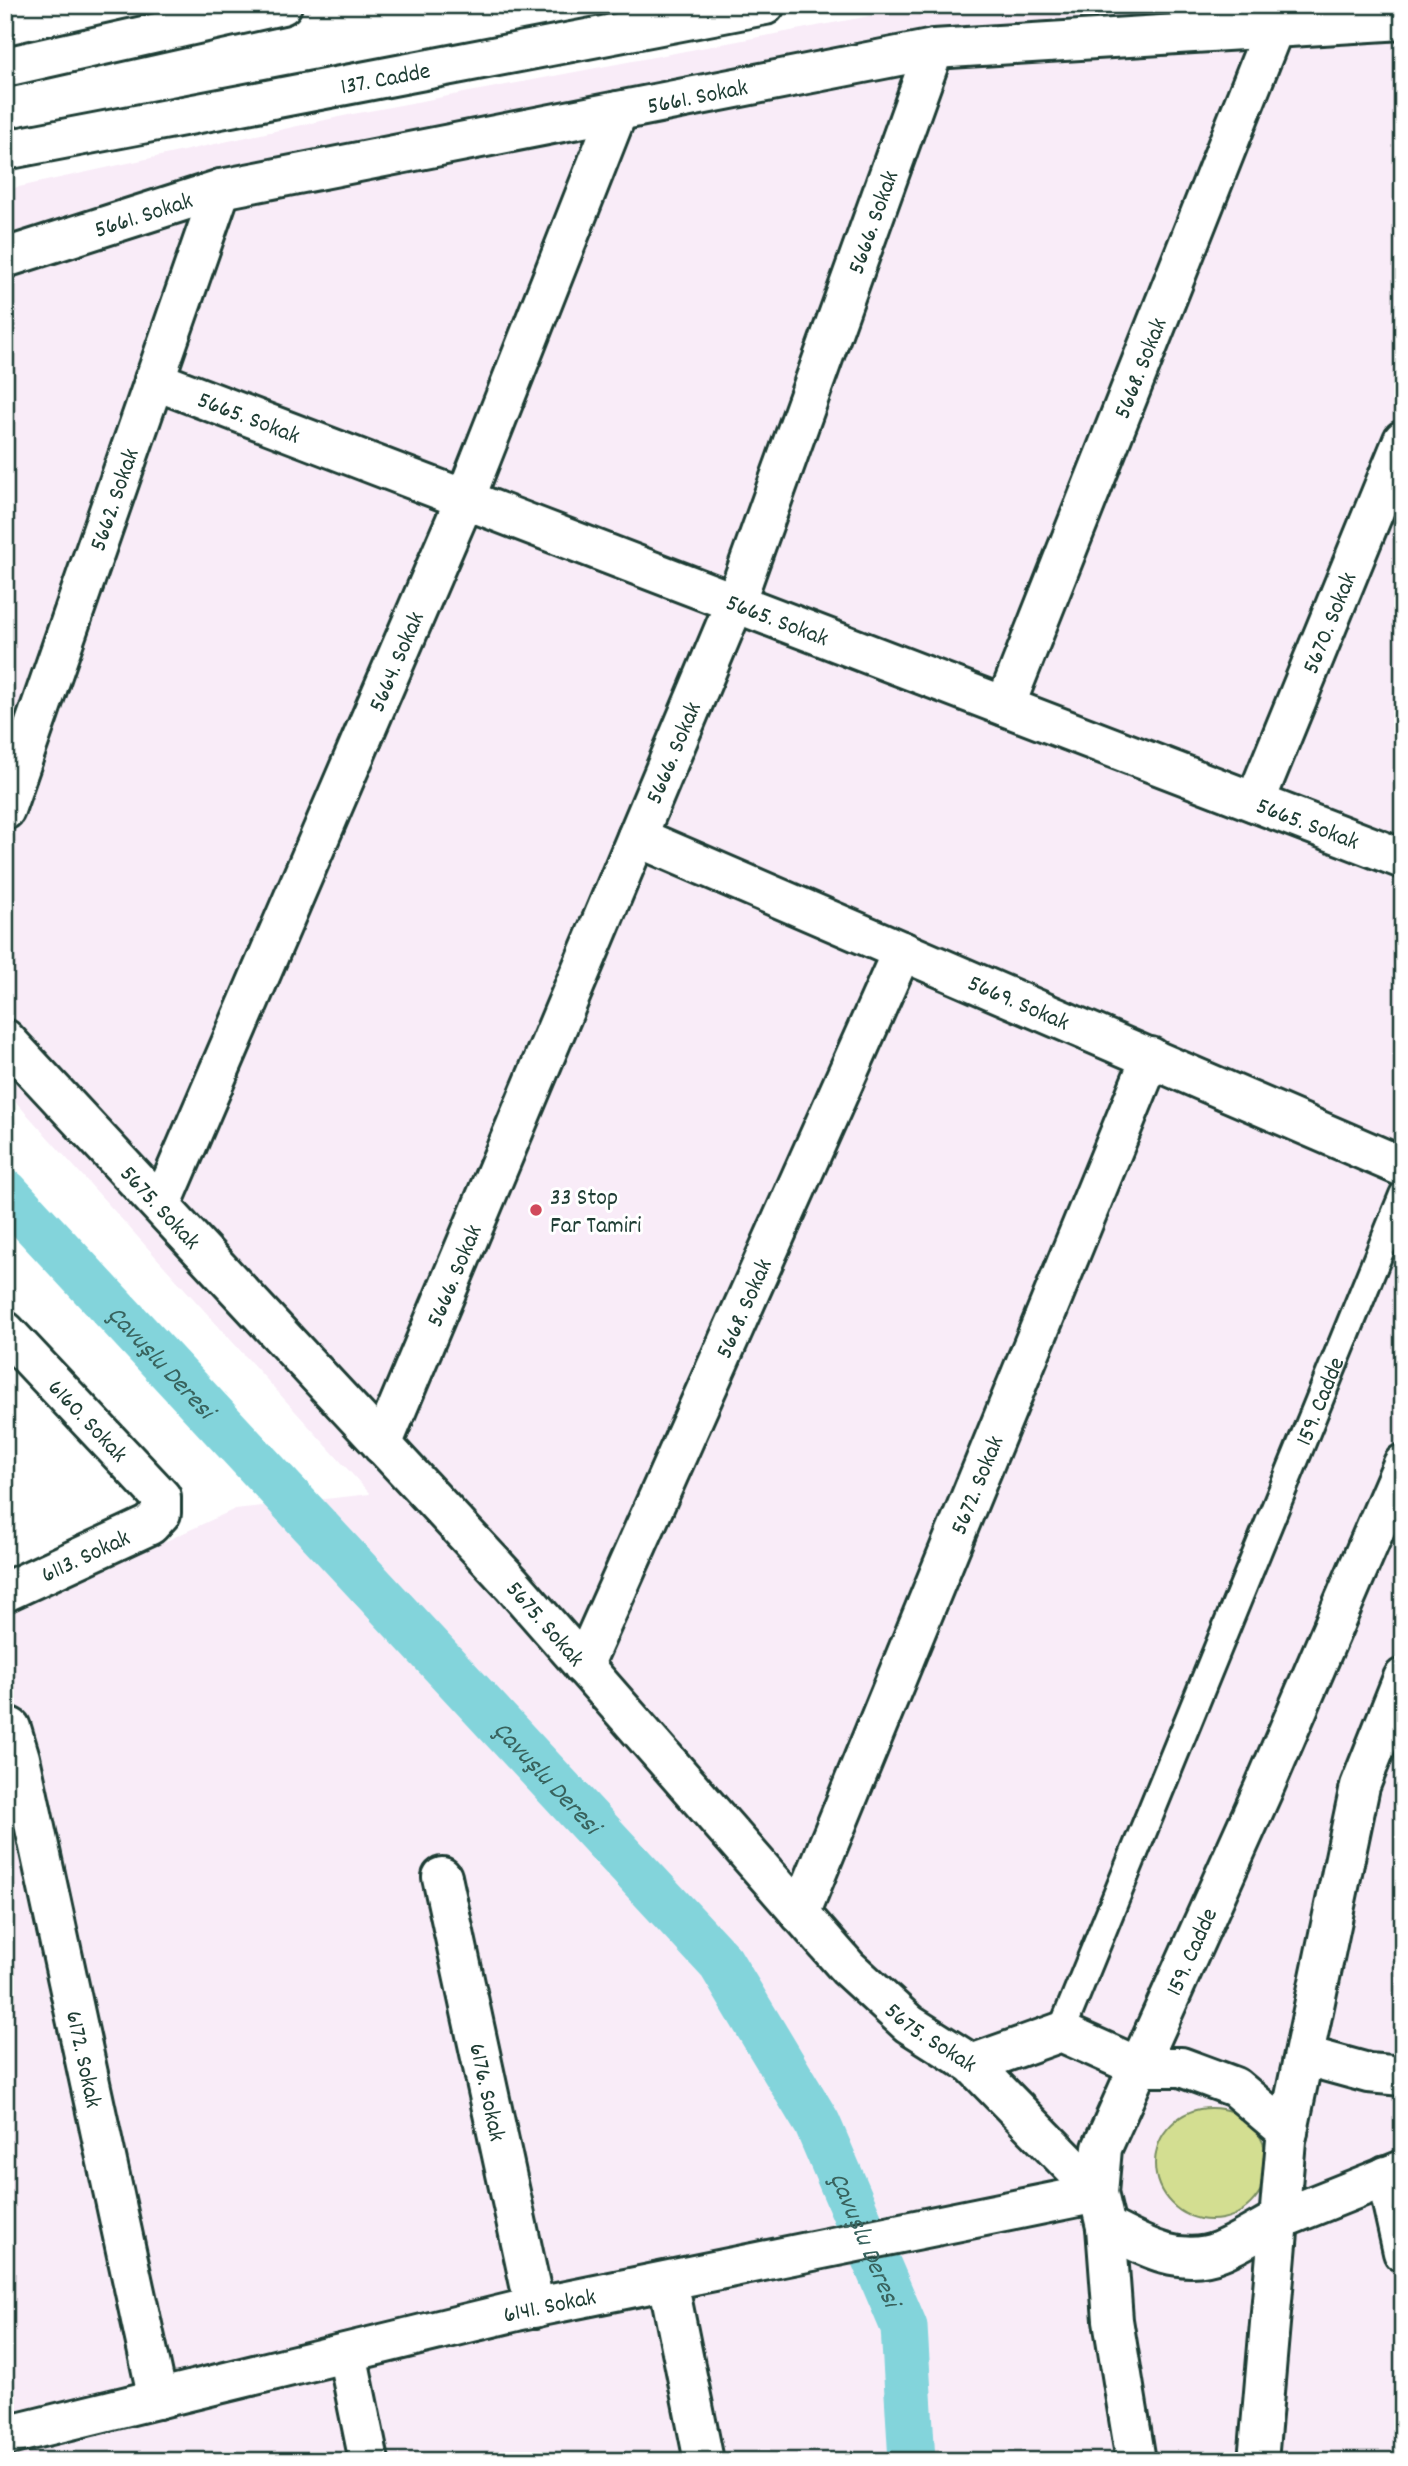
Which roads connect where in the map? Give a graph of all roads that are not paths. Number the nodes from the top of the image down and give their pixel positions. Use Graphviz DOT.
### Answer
graph roads {
  1 [pos="282,5"];
  2 [pos="765,5"];
  3 [pos="1403,20"];
  4 [pos="1274,28"];
  5 [pos="934,49"];
  6 [pos="5,67"];
  7 [pos="618,111"];
  8 [pos="5,150"];
  9 [pos="221,189"];
  10 [pos="5,258"];
  11 [pos="154,380"];
  12 [pos="1403,440"];
  13 [pos="465,499"];
  14 [pos="735,603"];
  15 [pos="1005,706"];
  16 [pos="1255,802"];
  17 [pos="5,810"];
  18 [pos="637,838"];
  19 [pos="1403,859"];
  20 [pos="902,951"];
  21 [pos="5,1039"];
  22 [pos="1151,1057"];
  23 [pos="1403,1167"];
  24 [pos="1403,1195"];
  25 [pos="160,1206"];
  26 [pos="5,1331"];
  27 [pos="382,1446"];
  28 [pos="1403,1464"];
  29 [pos="161,1513"];
  30 [pos="5,1592"];
  31 [pos="583,1666"];
  32 [pos="1403,1678"];
  33 [pos="5,1725"];
  34 [pos="442,1877"];
  35 [pos="800,1914"];
  36 [pos="1061,2032"];
  37 [pos="1306,2056"];
  38 [pos="971,2064"];
  39 [pos="1139,2067"];
  40 [pos="1403,2076"];
  41 [pos="1288,2132"];
  42 [pos="1394,2173"];
  43 [pos="1102,2210"];
  44 [pos="1278,2220"];
  45 [pos="1403,2252"];
  46 [pos="667,2281"];
  47 [pos="535,2308"];
  48 [pos="347,2353"];
  49 [pos="158,2399"];
  50 [pos="21,2442"];
  51 [pos="369,2461"];
  52 [pos="704,2461"];
  53 [pos="1136,2461"];
  54 [pos="1258,2461"];
  1 -- 6 [label="street"];
  2 -- 8 [label="street, 137. Cadde"];
  3 -- 4 [label="street, 5661. Sokak"];
  4 -- 5 [label="street, 5661. Sokak"];
  4 -- 15 [label="street, 5668. Sokak"];
  5 -- 7 [label="street, 5661. Sokak"];
  5 -- 14 [label="street, 5666. Sokak"];
  7 -- 9 [label="street, 5661. Sokak"];
  7 -- 13 [label="street, 5664. Sokak"];
  9 -- 10 [label="street, 5661. Sokak"];
  9 -- 11 [label="street, 5662. Sokak"];
  11 -- 13 [label="street, 5665. Sokak"];
  11 -- 17 [label="street, 5662. Sokak"];
  12 -- 16 [label="street, 5670. Sokak"];
  13 -- 14 [label="street, 5665. Sokak"];
  13 -- 25 [label="street, 5664. Sokak"];
  14 -- 15 [label="street, 5665. Sokak"];
  14 -- 18 [label="street, 5666. Sokak"];
  15 -- 16 [label="street, 5665. Sokak"];
  16 -- 19 [label="street, 5665. Sokak"];
  18 -- 20 [label="street, 5669. Sokak"];
  18 -- 27 [label="street, 5666. Sokak"];
  20 -- 22 [label="street, 5669. Sokak"];
  20 -- 31 [label="street, 5668. Sokak"];
  21 -- 25 [label="street, 5675. Sokak"];
  22 -- 23 [label="street, 5669. Sokak"];
  22 -- 35 [label="street, 5672. Sokak"];
  24 -- 36 [label="lane, 159. Cadde"];
  25 -- 27 [label="street, 5675. Sokak"];
  26 -- 29 [label="street, 6160. Sokak"];
  27 -- 31 [label="street, 5675. Sokak"];
  28 -- 39 [label="street, 159. Cadde"];
  29 -- 30 [label="street, 6113. Sokak"];
  31 -- 35 [label="street, 5675. Sokak"];
  32 -- 37 [label="street"];
  33 -- 49 [label="street, 6172. Sokak"];
  34 -- 47 [label="street, 6176. Sokak"];
  35 -- 38 [label="street, 5675. Sokak"];
  36 -- 38 [label="street"];
  36 -- 39 [label="street"];
  37 -- 40 [label="street"];
  37 -- 41 [label="street"];
  38 -- 43 [label="street, 5675. Sokak"];
  39 -- 41 [label="street"];
  39 -- 43 [label="street, 159. Cadde"];
  41 -- 44 [label="street"];
  42 -- 44 [label="street"];
  42 -- 45 [label="street"];
  43 -- 44 [label="street"];
  43 -- 46 [label="street, 6141. Sokak"];
  43 -- 53 [label="street, 159. Cadde"];
  44 -- 54 [label="street"];
  46 -- 47 [label="street, 6141. Sokak"];
  46 -- 52 [label="street"];
  47 -- 48 [label="street, 6141. Sokak"];
  48 -- 49 [label="street, 6141. Sokak"];
  48 -- 51 [label="street"];
  49 -- 50 [label="street, 6141. Sokak"];
}
